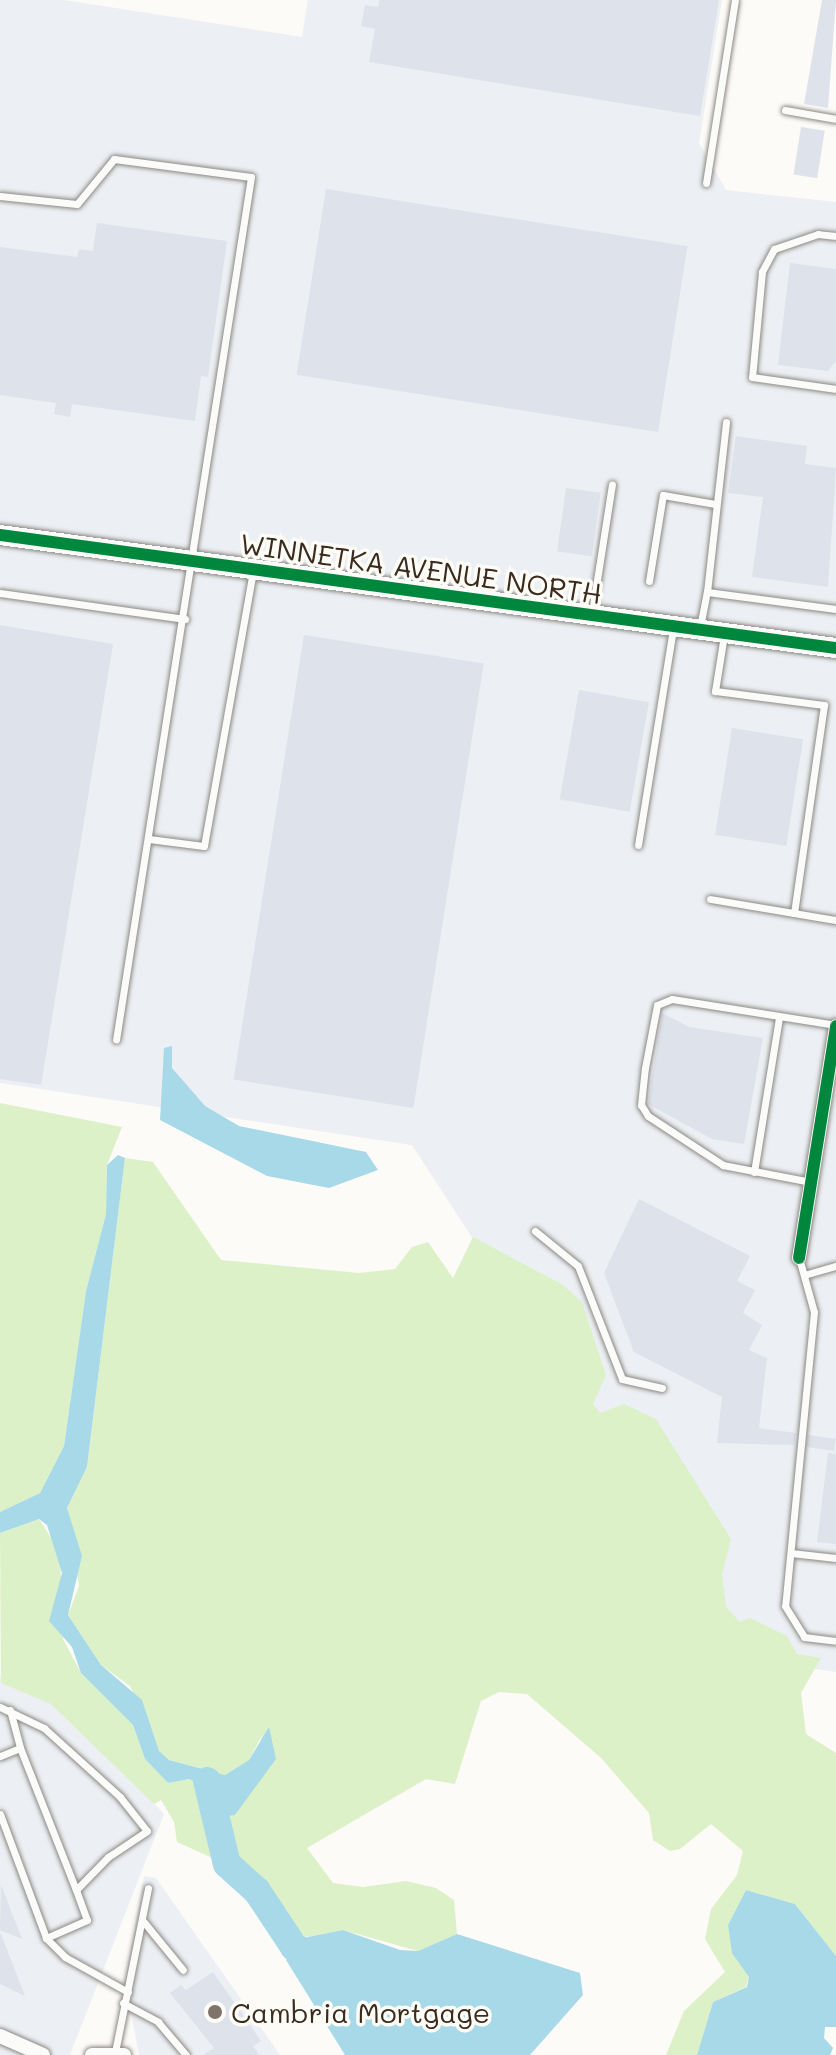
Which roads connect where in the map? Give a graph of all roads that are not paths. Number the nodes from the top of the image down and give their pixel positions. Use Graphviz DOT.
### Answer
graph roads {
  1 [pos="735,0"];
  2 [pos="785,110"];
  3 [pos="836,119"];
  4 [pos="706,183"];
  5 [pos="0,196"];
  6 [pos="836,236"];
  7 [pos="836,389"];
  8 [pos="726,422"];
  9 [pos="612,485"];
  10 [pos="715,504"];
  11 [pos="0,535"];
  12 [pos="194,562"];
  13 [pos="253,570"];
  14 [pos="649,581"];
  15 [pos="707,592"];
  16 [pos="0,593"];
  17 [pos="836,609"];
  18 [pos="592,614"];
  19 [pos="185,619"];
  20 [pos="673,626"];
  21 [pos="699,629"];
  22 [pos="724,633"];
  23 [pos="836,648"];
  24 [pos="149,839"];
  25 [pos="638,845"];
  26 [pos="710,899"];
  27 [pos="794,913"];
  28 [pos="836,920"];
  29 [pos="779,1017"];
  30 [pos="836,1026"];
  31 [pos="116,1040"];
  32 [pos="754,1172"];
  33 [pos="811,1182"];
  34 [pos="535,1231"];
  35 [pos="799,1258"];
  36 [pos="836,1266"];
  37 [pos="804,1275"];
  38 [pos="662,1388"];
  39 [pos="791,1553"];
  40 [pos="836,1558"];
  41 [pos="836,1641"];
  42 [pos="0,1707"];
  43 [pos="10,1710"];
  44 [pos="20,1748"];
  45 [pos="0,1756"];
  46 [pos="0,1814"];
  47 [pos="148,1888"];
  48 [pos="76,1890"];
  49 [pos="143,1921"];
  50 [pos="46,1938"];
  51 [pos="183,1970"];
  52 [pos="128,1992"];
  53 [pos="123,2003"];
  54 [pos="0,2036"];
  55 [pos="120,2053"];
  56 [pos="43,2055"];
  57 [pos="92,2055"];
  58 [pos="186,2055"];
  1 -- 4 [label="lane"];
  2 -- 3 [label="lane"];
  5 -- 12 [label="lane"];
  6 -- 7 [label="lane"];
  8 -- 10 [label="lane"];
  9 -- 18 [label="lane"];
  10 -- 14 [label="lane"];
  10 -- 15 [label="lane"];
  11 -- 12 [label="street, WINNETKA AVENUE NORTH"];
  12 -- 13 [label="street, WINNETKA AVENUE NORTH"];
  12 -- 19 [label="lane"];
  13 -- 18 [label="street, WINNETKA AVENUE NORTH"];
  13 -- 24 [label="lane"];
  15 -- 17 [label="lane"];
  15 -- 21 [label="lane"];
  16 -- 19 [label="lane"];
  18 -- 20 [label="street, WINNETKA AVENUE NORTH"];
  19 -- 24 [label="lane"];
  20 -- 21 [label="street, WINNETKA AVENUE NORTH"];
  20 -- 25 [label="lane"];
  21 -- 22 [label="street, WINNETKA AVENUE NORTH"];
  22 -- 23 [label="street, WINNETKA AVENUE NORTH"];
  22 -- 27 [label="lane"];
  24 -- 31 [label="lane"];
  26 -- 27 [label="lane"];
  27 -- 28 [label="lane"];
  29 -- 30 [label="lane"];
  29 -- 32 [label="lane"];
  29 -- 32 [label="lane"];
  30 -- 33 [label="street"];
  32 -- 33 [label="lane"];
  33 -- 35 [label="street"];
  34 -- 38 [label="lane"];
  35 -- 37 [label="lane"];
  36 -- 37 [label="lane"];
  37 -- 39 [label="lane"];
  39 -- 40 [label="lane"];
  39 -- 41 [label="lane"];
  42 -- 43 [label="lane"];
  43 -- 44 [label="lane"];
  43 -- 48 [label="lane"];
  44 -- 45 [label="lane"];
  44 -- 48 [label="lane"];
  46 -- 50 [label="lane"];
  47 -- 49 [label="lane"];
  48 -- 50 [label="lane"];
  49 -- 51 [label="lane"];
  49 -- 52 [label="lane"];
  50 -- 52 [label="lane"];
  52 -- 53 [label="lane"];
  53 -- 55 [label="lane"];
  53 -- 58 [label="lane"];
  54 -- 56 [label="street"];
  55 -- 57 [label="street"];
}
